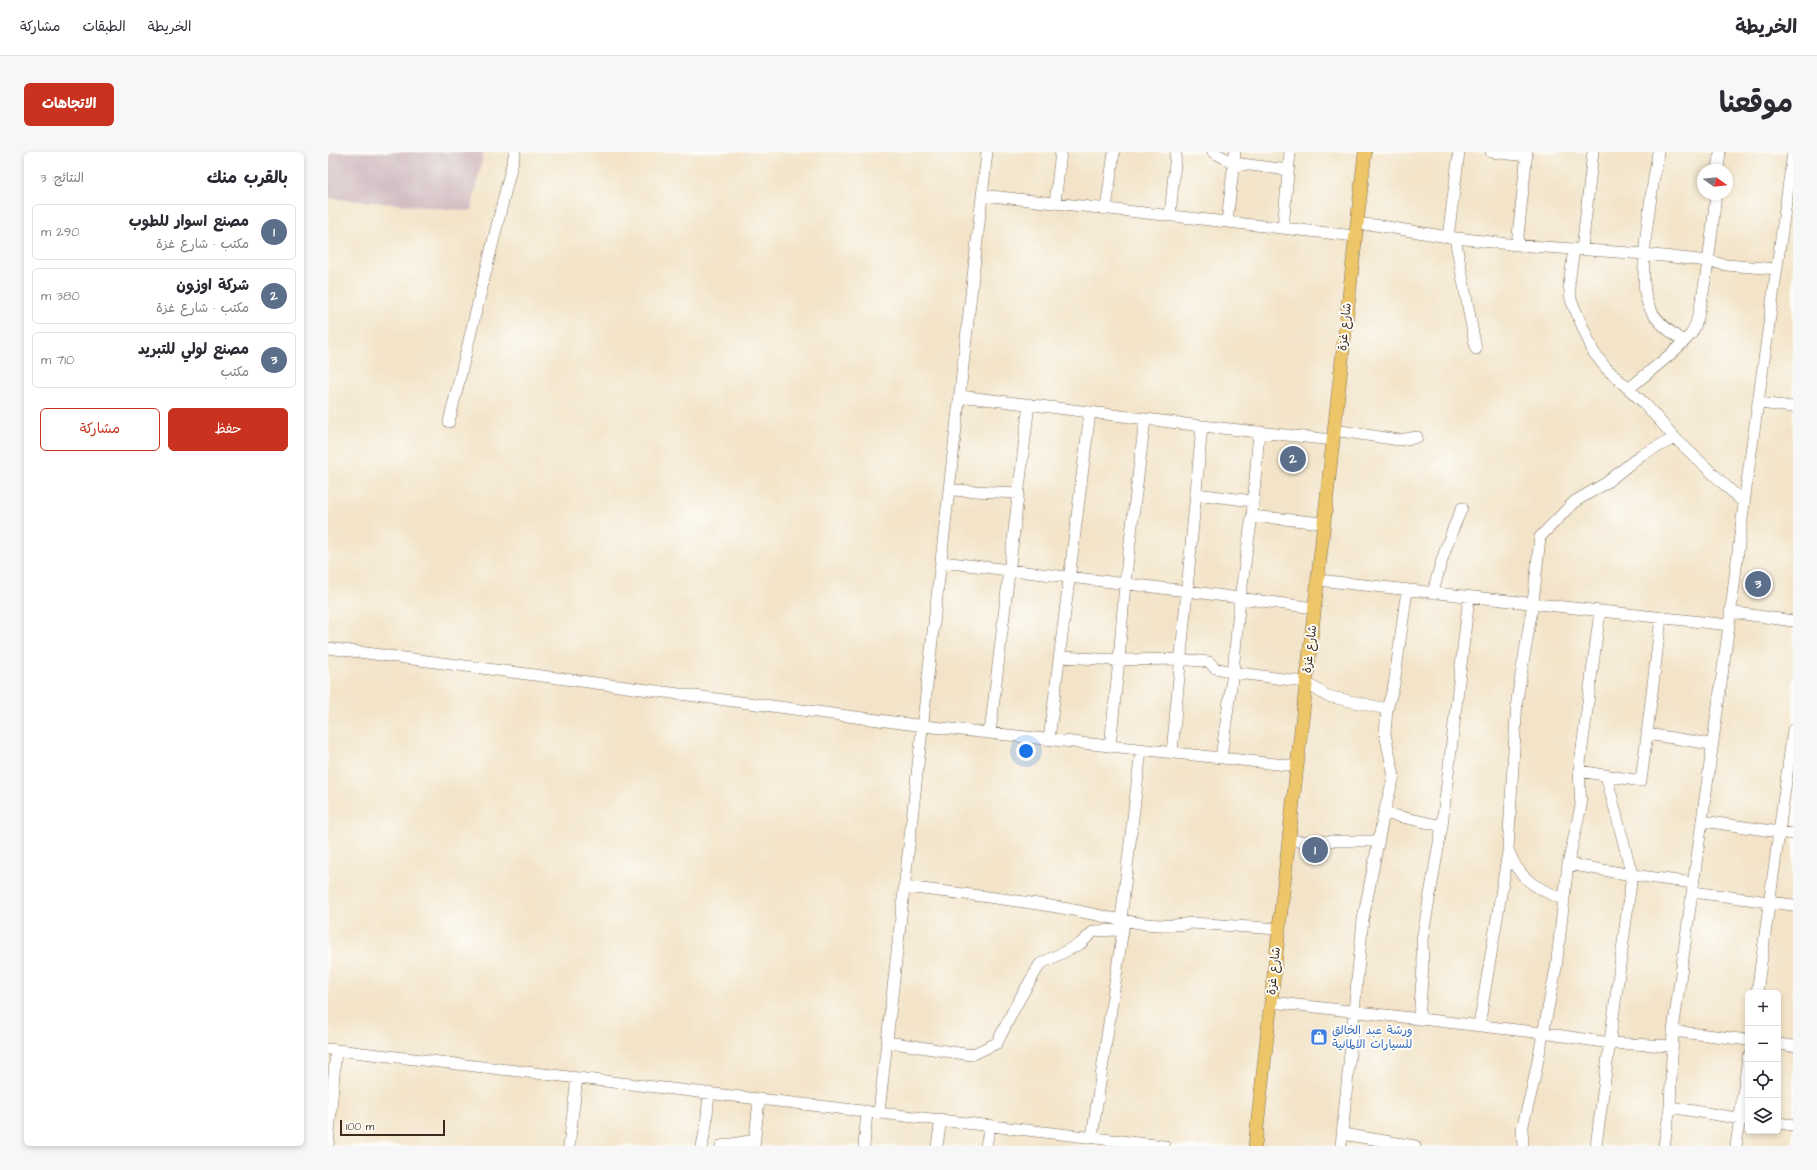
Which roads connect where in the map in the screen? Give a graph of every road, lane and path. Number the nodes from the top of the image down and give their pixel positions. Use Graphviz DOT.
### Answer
graph roads {
  1 [pos="515,152"];
  2 [pos="987,152"];
  3 [pos="1061,152"];
  4 [pos="1114,152"];
  5 [pos="1176,152"];
  6 [pos="1213,152"];
  7 [pos="1290,152"];
  8 [pos="1365,152"];
  9 [pos="1459,152"];
  10 [pos="1491,152"];
  11 [pos="1593,152"];
  12 [pos="1658,152"];
  13 [pos="1720,152"];
  14 [pos="1793,152"];
  15 [pos="1527,154"];
  16 [pos="1234,158"];
  17 [pos="1719,164"];
  18 [pos="1288,170"];
  19 [pos="982,195"];
  20 [pos="1790,195"];
  21 [pos="1715,200"];
  22 [pos="1055,203"];
  23 [pos="1106,209"];
  24 [pos="1170,216"];
  25 [pos="1227,222"];
  26 [pos="1283,228"];
  27 [pos="1357,230"];
  28 [pos="1452,238"];
  29 [pos="1517,245"];
  30 [pos="1578,249"];
  31 [pos="1645,254"];
  32 [pos="1708,261"];
  33 [pos="1777,269"];
  34 [pos="1683,341"];
  35 [pos="1476,349"];
  36 [pos="1630,388"];
  37 [pos="960,396"];
  38 [pos="1759,403"];
  39 [pos="1029,404"];
  40 [pos="1793,407"];
  41 [pos="1090,412"];
  42 [pos="1145,419"];
  43 [pos="449,422"];
  44 [pos="1202,426"];
  45 [pos="1259,432"];
  46 [pos="1333,435"];
  47 [pos="1417,437"];
  48 [pos="1675,438"];
  49 [pos="950,490"];
  50 [pos="1019,493"];
  51 [pos="1196,494"];
  52 [pos="1253,502"];
  53 [pos="1744,503"];
  54 [pos="1462,508"];
  55 [pos="1252,516"];
  56 [pos="1323,523"];
  57 [pos="942,562"];
  58 [pos="1009,571"];
  59 [pos="1070,577"];
  60 [pos="1318,580"];
  61 [pos="1125,583"];
  62 [pos="1187,590"];
  63 [pos="1406,590"];
  64 [pos="1433,593"];
  65 [pos="1469,596"];
  66 [pos="1240,598"];
  67 [pos="1533,603"];
  68 [pos="1315,608"];
  69 [pos="1600,611"];
  70 [pos="1730,612"];
  71 [pos="1661,618"];
  72 [pos="1793,621"];
  73 [pos="1729,625"];
  74 [pos="328,648"];
  75 [pos="1060,657"];
  76 [pos="1181,659"];
  77 [pos="1119,660"];
  78 [pos="1233,672"];
  79 [pos="1305,682"];
  80 [pos="1388,709"];
  81 [pos="924,726"];
  82 [pos="1793,730"];
  83 [pos="990,733"];
  84 [pos="1647,734"];
  85 [pos="1049,740"];
  86 [pos="1712,744"];
  87 [pos="1110,746"];
  88 [pos="1141,750"];
  89 [pos="1172,753"];
  90 [pos="1221,758"];
  91 [pos="1296,766"];
  92 [pos="1579,770"];
  93 [pos="1606,774"];
  94 [pos="1384,813"];
  95 [pos="1703,821"];
  96 [pos="1442,826"];
  97 [pos="1779,832"];
  98 [pos="1793,834"];
  99 [pos="1288,841"];
  100 [pos="1379,841"];
  101 [pos="1508,849"];
  102 [pos="1568,864"];
  103 [pos="1632,875"];
  104 [pos="905,887"];
  105 [pos="1694,888"];
  106 [pos="1563,899"];
  107 [pos="1770,903"];
  108 [pos="1793,905"];
  109 [pos="1123,919"];
  110 [pos="1279,929"];
  111 [pos="1757,990"];
  112 [pos="1271,1002"];
  113 [pos="1354,1012"];
  114 [pos="1418,1019"];
  115 [pos="1479,1026"];
  116 [pos="1674,1031"];
  117 [pos="1543,1033"];
  118 [pos="1745,1040"];
  119 [pos="888,1042"];
  120 [pos="1610,1043"];
  121 [pos="1781,1044"];
  122 [pos="1672,1046"];
  123 [pos="1793,1046"];
  124 [pos="332,1049"];
  125 [pos="1748,1062"];
  126 [pos="577,1078"];
  127 [pos="709,1093"];
  128 [pos="759,1100"];
  129 [pos="1670,1107"];
  130 [pos="868,1111"];
  131 [pos="879,1112"];
  132 [pos="941,1120"];
  133 [pos="1744,1120"];
  134 [pos="1781,1123"];
  135 [pos="990,1125"];
  136 [pos="1793,1125"];
  137 [pos="1342,1134"];
  138 [pos="1092,1137"];
  139 [pos="754,1143"];
  140 [pos="1402,1145"];
  141 [pos="328,1146"];
  142 [pos="569,1146"];
  143 [pos="702,1146"];
  144 [pos="721,1146"];
  145 [pos="864,1146"];
  146 [pos="937,1146"];
  147 [pos="986,1146"];
  148 [pos="1164,1146"];
  149 [pos="1255,1146"];
  150 [pos="1341,1146"];
  151 [pos="1415,1146"];
  152 [pos="1523,1146"];
  153 [pos="1596,1146"];
  154 [pos="1664,1146"];
  155 [pos="1736,1146"];
  1 -- 43 [label="street"];
  2 -- 19 [label="street"];
  3 -- 22 [label="street"];
  4 -- 23 [label="street"];
  5 -- 24 [label="street"];
  6 -- 16 [label="street"];
  7 -- 18 [label="street"];
  8 -- 27 [label="main road, شارع غزة"];
  9 -- 28 [label="street"];
  10 -- 15 [label="street"];
  11 -- 30 [label="street"];
  12 -- 31 [label="street"];
  13 -- 17 [label="street"];
  14 -- 20 [label="street"];
  15 -- 29 [label="street"];
  16 -- 18 [label="street"];
  16 -- 25 [label="street"];
  18 -- 26 [label="street"];
  19 -- 22 [label="street"];
  19 -- 37 [label="street"];
  20 -- 33 [label="street"];
  21 -- 32 [label="street"];
  22 -- 23 [label="street"];
  23 -- 24 [label="street"];
  24 -- 25 [label="street"];
  25 -- 26 [label="street"];
  26 -- 27 [label="street"];
  27 -- 28 [label="street"];
  27 -- 46 [label="main road, شارع غزة"];
  28 -- 29 [label="street"];
  28 -- 35 [label="street"];
  29 -- 30 [label="street"];
  30 -- 31 [label="street"];
  30 -- 36 [label="street"];
  31 -- 32 [label="street"];
  31 -- 34 [label="street"];
  32 -- 33 [label="street"];
  32 -- 34 [label="street"];
  33 -- 38 [label="street"];
  34 -- 36 [label="street"];
  36 -- 48 [label="street"];
  37 -- 39 [label="street"];
  37 -- 49 [label="street"];
  38 -- 40 [label="street"];
  38 -- 53 [label="street"];
  39 -- 41 [label="street"];
  39 -- 50 [label="street"];
  41 -- 42 [label="street"];
  41 -- 59 [label="street"];
  42 -- 44 [label="street"];
  42 -- 61 [label="street"];
  44 -- 45 [label="street"];
  44 -- 51 [label="street"];
  45 -- 46 [label="street"];
  45 -- 52 [label="street"];
  46 -- 47 [label="street"];
  46 -- 56 [label="main road, شارع غزة"];
  48 -- 53 [label="street"];
  48 -- 67 [label="street"];
  49 -- 50 [label="street"];
  49 -- 57 [label="street"];
  50 -- 58 [label="street"];
  51 -- 52 [label="street"];
  51 -- 62 [label="street"];
  52 -- 55 [label="street"];
  53 -- 70 [label="street"];
  54 -- 64 [label="street"];
  55 -- 56 [label="street"];
  55 -- 66 [label="street"];
  56 -- 60 [label="main road, شارع غزة"];
  57 -- 58 [label="street"];
  57 -- 81 [label="street"];
  58 -- 59 [label="street"];
  58 -- 83 [label="street"];
  59 -- 61 [label="street"];
  59 -- 75 [label="street"];
  60 -- 63 [label="street"];
  60 -- 68 [label="main road, شارع غزة"];
  61 -- 62 [label="street"];
  61 -- 77 [label="street"];
  62 -- 66 [label="street"];
  62 -- 76 [label="street"];
  63 -- 64 [label="street"];
  63 -- 80 [label="street"];
  64 -- 65 [label="street"];
  65 -- 67 [label="street"];
  65 -- 96 [label="street"];
  66 -- 68 [label="street"];
  66 -- 78 [label="street"];
  67 -- 69 [label="street"];
  67 -- 101 [label="street"];
  68 -- 79 [label="main road, شارع غزة"];
  69 -- 71 [label="street"];
  69 -- 92 [label="street"];
  70 -- 72 [label="street"];
  70 -- 73 [label="street"];
  71 -- 73 [label="street"];
  71 -- 84 [label="street"];
  73 -- 86 [label="street"];
  74 -- 81 [label="street"];
  75 -- 77 [label="street"];
  75 -- 85 [label="street"];
  76 -- 77 [label="street"];
  76 -- 78 [label="street"];
  76 -- 89 [label="street"];
  77 -- 87 [label="street"];
  78 -- 79 [label="street"];
  78 -- 90 [label="street"];
  79 -- 80 [label="street"];
  79 -- 91 [label="main road, شارع غزة"];
  80 -- 94 [label="street"];
  81 -- 83 [label="street"];
  81 -- 104 [label="street"];
  82 -- 97 [label="street"];
  83 -- 85 [label="street"];
  84 -- 86 [label="street"];
  84 -- 93 [label="street"];
  85 -- 87 [label="street"];
  86 -- 95 [label="street"];
  87 -- 88 [label="street"];
  88 -- 89 [label="street"];
  88 -- 109 [label="street"];
  89 -- 90 [label="street"];
  90 -- 91 [label="street"];
  91 -- 99 [label="main road, شارع غزة"];
  92 -- 93 [label="street"];
  92 -- 102 [label="street"];
  93 -- 103 [label="street"];
  94 -- 96 [label="street"];
  94 -- 100 [label="street"];
  95 -- 97 [label="street"];
  95 -- 105 [label="street"];
  96 -- 114 [label="street"];
  97 -- 98 [label="street"];
  97 -- 107 [label="street"];
  99 -- 100 [label="street"];
  99 -- 110 [label="main road, شارع غزة"];
  100 -- 113 [label="street"];
  101 -- 106 [label="street"];
  101 -- 115 [label="street"];
  102 -- 103 [label="street"];
  102 -- 106 [label="street"];
  103 -- 105 [label="street"];
  103 -- 120 [label="street"];
  104 -- 109 [label="street"];
  104 -- 119 [label="street"];
  105 -- 107 [label="street"];
  105 -- 116 [label="street"];
  106 -- 117 [label="street"];
  107 -- 108 [label="street"];
  107 -- 111 [label="street"];
  109 -- 110 [label="street"];
  109 -- 119 [label="street"];
  109 -- 138 [label="street"];
  110 -- 112 [label="main road, شارع غزة"];
  112 -- 113 [label="street"];
  112 -- 149 [label="main road, شارع غزة"];
  113 -- 114 [label="street"];
  113 -- 137 [label="street"];
  114 -- 115 [label="street"];
  115 -- 117 [label="street"];
  116 -- 118 [label="street"];
  116 -- 122 [label="street"];
  117 -- 120 [label="street"];
  117 -- 152 [label="street"];
  119 -- 131 [label="street"];
  120 -- 122 [label="street"];
  120 -- 153 [label="street"];
  121 -- 123 [label="street"];
  122 -- 129 [label="street"];
  124 -- 126 [label="street"];
  124 -- 141 [label="street"];
  125 -- 133 [label="street"];
  126 -- 127 [label="street"];
  126 -- 142 [label="street"];
  127 -- 128 [label="street"];
  127 -- 143 [label="street"];
  128 -- 130 [label="street"];
  128 -- 139 [label="street"];
  129 -- 133 [label="street"];
  129 -- 154 [label="street"];
  130 -- 131 [label="street"];
  130 -- 145 [label="street"];
  131 -- 132 [label="street"];
  132 -- 135 [label="street"];
  132 -- 146 [label="street"];
  133 -- 155 [label="street"];
  134 -- 136 [label="street"];
  135 -- 138 [label="street"];
  135 -- 147 [label="street"];
  137 -- 140 [label="street"];
  137 -- 150 [label="street"];
  138 -- 148 [label="street"];
  139 -- 144 [label="street"];
  140 -- 151 [label="street"];
}
